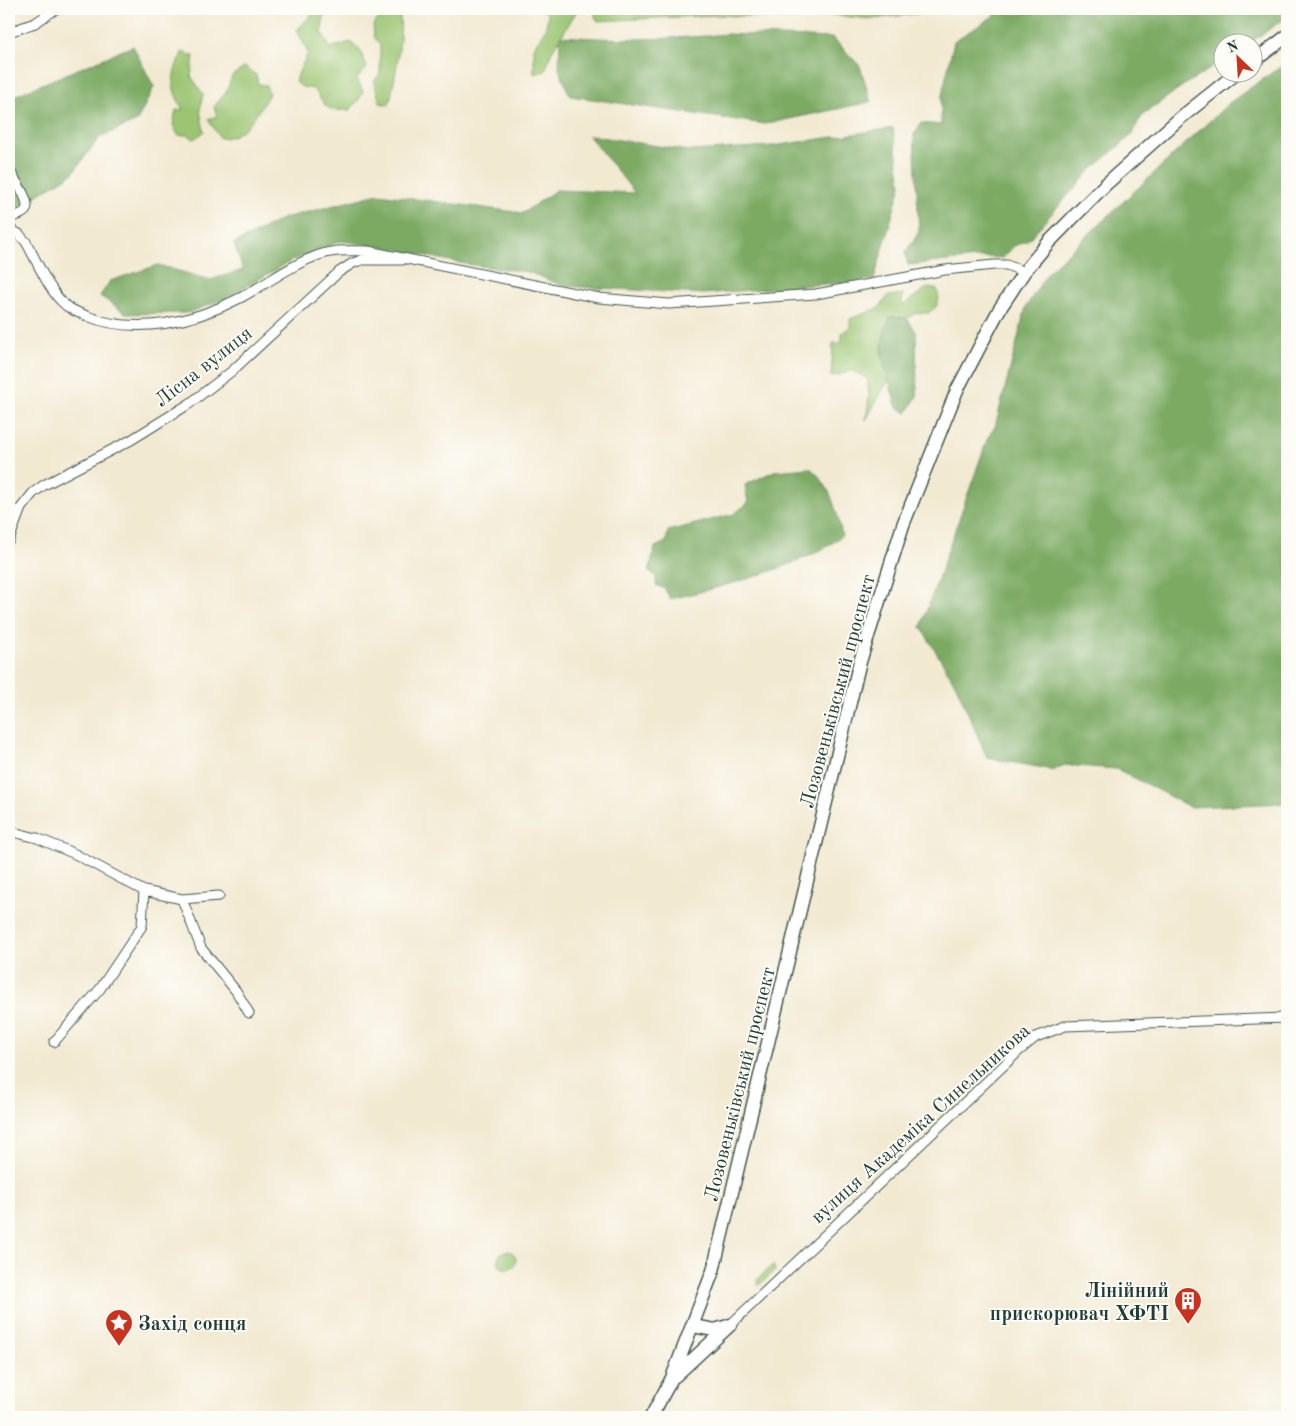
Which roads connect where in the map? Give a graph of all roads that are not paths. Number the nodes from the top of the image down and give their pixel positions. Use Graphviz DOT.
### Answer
graph roads {
  1 [pos="56,9"];
  2 [pos="9,32"];
  3 [pos="1287,36"];
  4 [pos="1264,53"];
  5 [pos="1225,82"];
  6 [pos="9,170"];
  7 [pos="9,219"];
  8 [pos="9,229"];
  9 [pos="407,260"];
  10 [pos="1024,272"];
  11 [pos="9,540"];
  12 [pos="9,830"];
  13 [pos="144,891"];
  14 [pos="219,896"];
  15 [pos="182,899"];
  16 [pos="249,1013"];
  17 [pos="1287,1018"];
  18 [pos="54,1042"];
  19 [pos="701,1307"];
  20 [pos="730,1325"];
  21 [pos="694,1326"];
  22 [pos="672,1378"];
  23 [pos="660,1401"];
  24 [pos="641,1417"];
  25 [pos="651,1417"];
  1 -- 2 [label="street"];
  3 -- 4 [label="highway"];
  5 -- 10 [label="highway, Лозовеньківський проспект"];
  6 -- 7 [label="street"];
  8 -- 9 [label="street"];
  9 -- 10 [label="street"];
  9 -- 11 [label="street, Лісна вулиця"];
  10 -- 19 [label="highway, Лозовеньківський проспект"];
  12 -- 13 [label="street"];
  13 -- 15 [label="street"];
  13 -- 18 [label="street"];
  14 -- 15 [label="street"];
  15 -- 16 [label="street"];
  17 -- 20 [label="street, вулиця Академіка Синельникова"];
  19 -- 20 [label="highway"];
  19 -- 21 [label="highway, Лозовеньківський проспект"];
  20 -- 21 [label="highway"];
  20 -- 22 [label="highway"];
  21 -- 22 [label="highway, Лозовеньківський проспект"];
  22 -- 23 [label="highway, Лозовеньківський проспект"];
  23 -- 24 [label="highway"];
  23 -- 25 [label="highway, Лозовеньківський проспект"];
}
